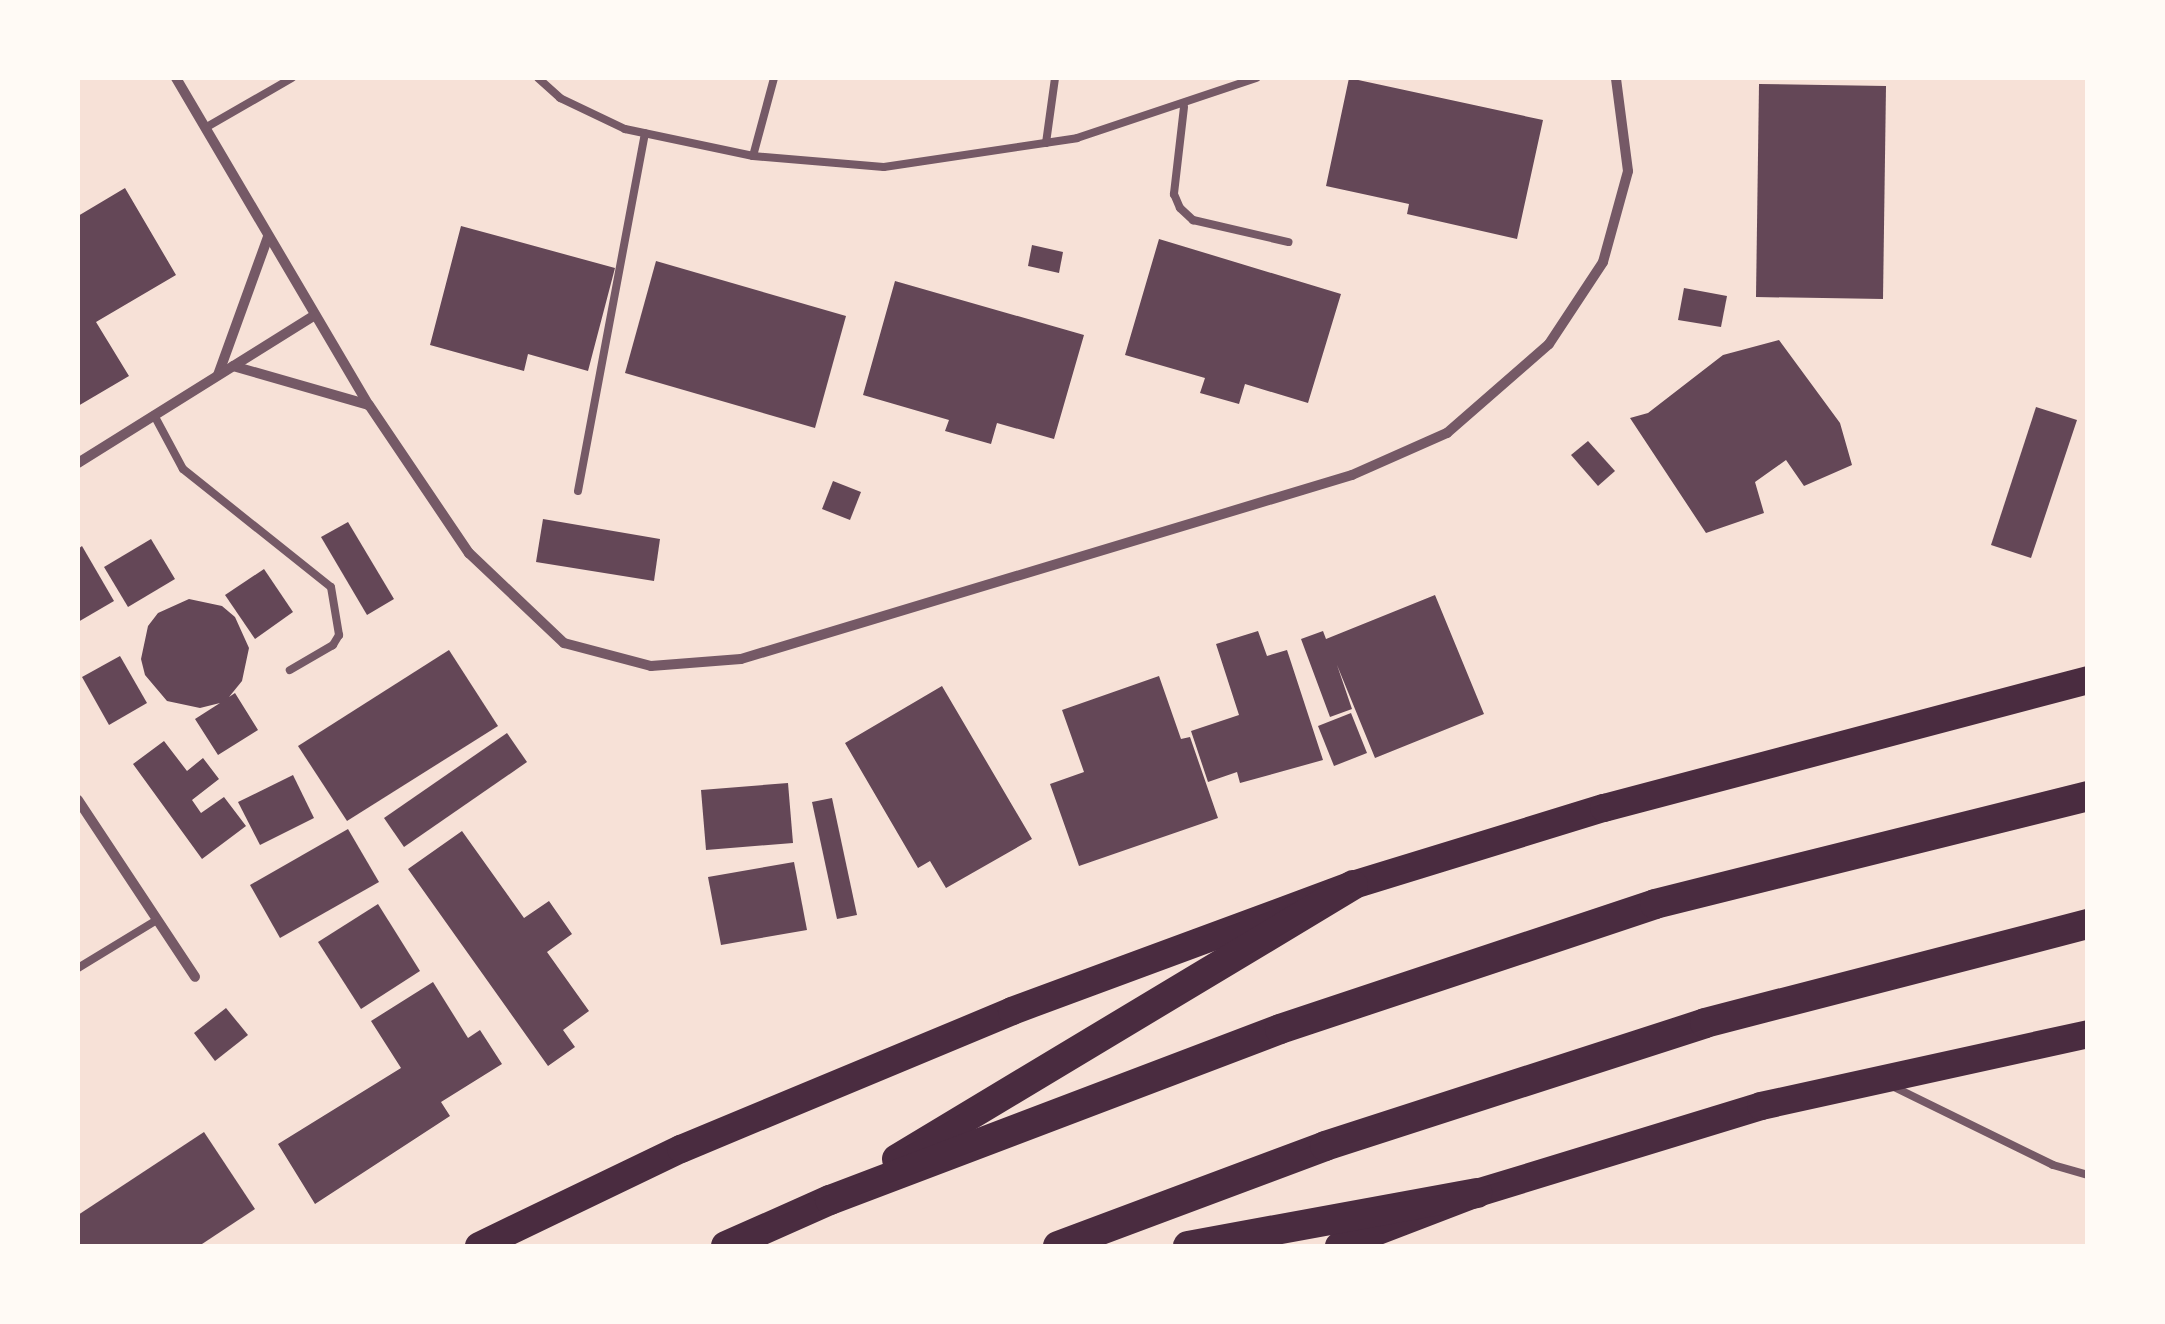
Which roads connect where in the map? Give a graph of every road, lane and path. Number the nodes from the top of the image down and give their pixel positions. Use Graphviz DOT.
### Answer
graph roads {
  1 [pos="177,78"];
  2 [pos="292,78"];
  3 [pos="538,78"];
  4 [pos="774,78"];
  5 [pos="1055,78"];
  6 [pos="1256,78"];
  7 [pos="1616,78"];
  8 [pos="1184,106"];
  9 [pos="205,128"];
  10 [pos="645,133"];
  11 [pos="1046,143"];
  12 [pos="753,156"];
  13 [pos="268,237"];
  14 [pos="1288,242"];
  15 [pos="316,315"];
  16 [pos="234,366"];
  17 [pos="218,375"];
  18 [pos="369,405"];
  19 [pos="154,416"];
  20 [pos="78,463"];
  21 [pos="578,491"];
  22 [pos="290,670"];
  23 [pos="2088,680"];
  24 [pos="2088,796"];
  25 [pos="78,800"];
  26 [pos="1352,885"];
  27 [pos="157,920"];
  28 [pos="2088,924"];
  29 [pos="78,968"];
  30 [pos="195,977"];
  31 [pos="2088,1034"];
  32 [pos="1885,1082"];
  33 [pos="2088,1175"];
  34 [pos="1478,1193"];
  35 [pos="830,1200"];
  36 [pos="479,1246"];
  37 [pos="726,1246"];
  38 [pos="1058,1246"];
  39 [pos="1188,1246"];
  40 [pos="1339,1246"];
  1 -- 9 [label="street"];
  2 -- 9 [label="lane"];
  3 -- 10 [label="lane"];
  4 -- 12 [label="lane"];
  5 -- 11 [label="lane"];
  6 -- 8 [label="lane"];
  7 -- 18 [label="street"];
  8 -- 11 [label="lane"];
  8 -- 14 [label="lane"];
  9 -- 13 [label="street"];
  10 -- 12 [label="lane"];
  10 -- 21 [label="lane"];
  11 -- 12 [label="lane"];
  13 -- 15 [label="street"];
  13 -- 17 [label="street"];
  15 -- 16 [label="street"];
  15 -- 18 [label="street"];
  16 -- 17 [label="street"];
  16 -- 18 [label="street"];
  17 -- 19 [label="street"];
  19 -- 20 [label="street"];
  19 -- 22 [label="lane"];
  23 -- 26 [label="highway"];
  24 -- 35 [label="highway"];
  25 -- 27 [label="street"];
  26 -- 35 [label="highway"];
  26 -- 36 [label="highway"];
  27 -- 29 [label="lane"];
  27 -- 30 [label="street"];
  28 -- 38 [label="highway"];
  31 -- 32 [label="highway"];
  32 -- 33 [label="lane"];
  32 -- 34 [label="highway"];
  34 -- 39 [label="highway"];
  34 -- 40 [label="highway"];
  35 -- 37 [label="highway"];
}
